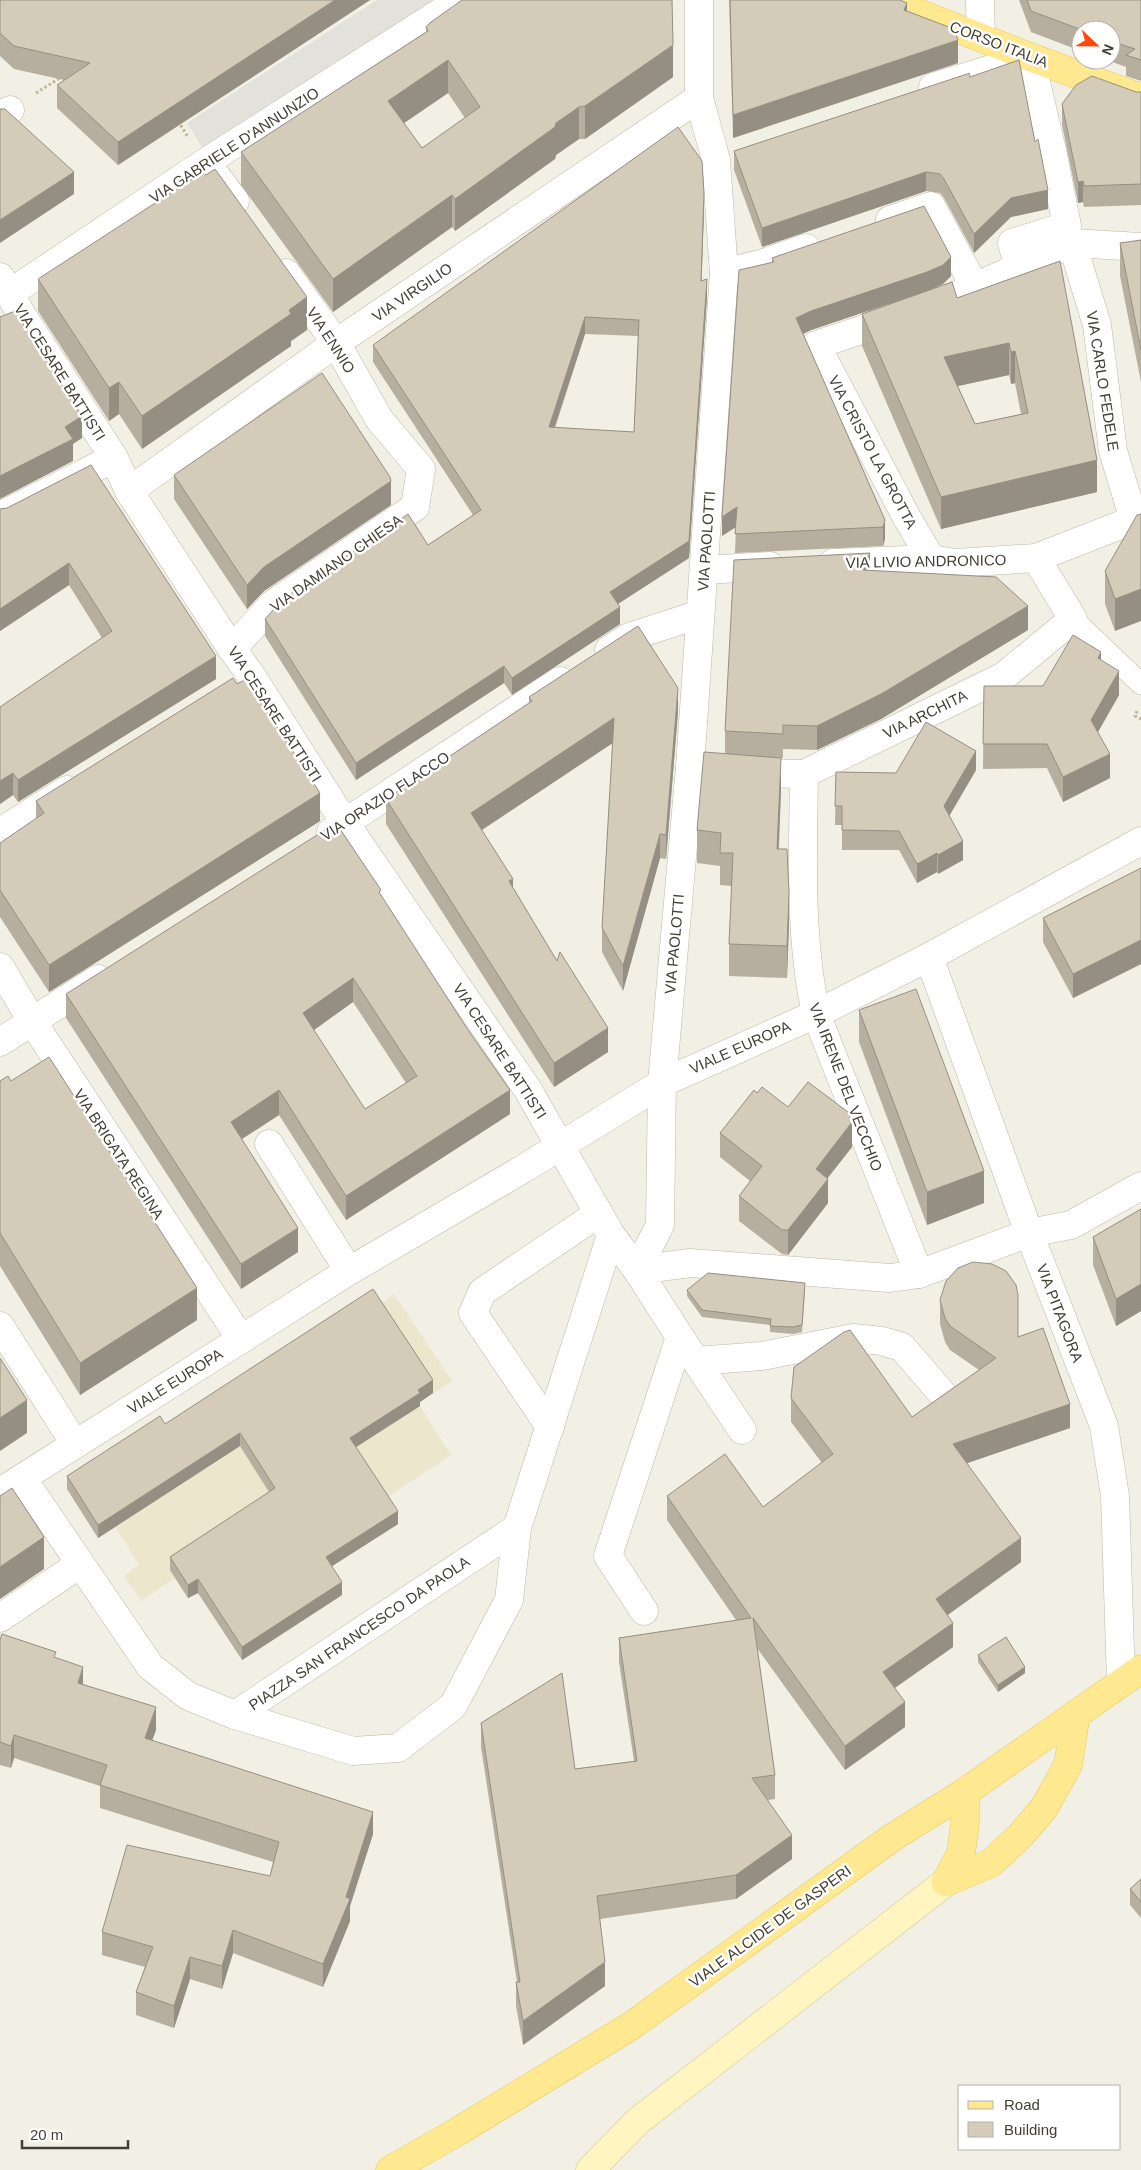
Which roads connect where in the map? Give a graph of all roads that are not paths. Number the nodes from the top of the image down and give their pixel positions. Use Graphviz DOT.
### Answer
graph roads {
  1 [pos="460,0"];
  2 [pos="698,0"];
  3 [pos="885,0"];
  4 [pos="980,0"];
  5 [pos="981,37"];
  6 [pos="1030,57"];
  7 [pos="905,97"];
  8 [pos="699,98"];
  9 [pos="1141,98"];
  10 [pos="206,162"];
  11 [pos="252,225"];
  12 [pos="864,228"];
  13 [pos="828,241"];
  14 [pos="1072,243"];
  15 [pos="1141,247"];
  16 [pos="274,256"];
  17 [pos="1019,266"];
  18 [pos="724,272"];
  19 [pos="975,287"];
  20 [pos="8,302"];
  21 [pos="336,343"];
  22 [pos="114,458"];
  23 [pos="421,469"];
  24 [pos="129,491"];
  25 [pos="0,516"];
  26 [pos="1138,518"];
  27 [pos="1036,558"];
  28 [pos="931,559"];
  29 [pos="704,570"];
  30 [pos="700,614"];
  31 [pos="1073,619"];
  32 [pos="232,649"];
  33 [pos="251,675"];
  34 [pos="1141,684"];
  35 [pos="226,690"];
  36 [pos="690,767"];
  37 [pos="92,774"];
  38 [pos="804,774"];
  39 [pos="345,822"];
  40 [pos="0,832"];
  41 [pos="1141,841"];
  42 [pos="312,843"];
  43 [pos="929,957"];
  44 [pos="122,964"];
  45 [pos="0,967"];
  46 [pos="816,1014"];
  47 [pos="32,1021"];
  48 [pos="0,1042"];
  49 [pos="662,1083"];
  50 [pos="268,1144"];
  51 [pos="560,1145"];
  52 [pos="1141,1186"];
  53 [pos="605,1224"];
  54 [pos="1029,1233"];
  55 [pos="637,1270"];
  56 [pos="349,1271"];
  57 [pos="919,1274"];
  58 [pos="0,1326"];
  59 [pos="680,1337"];
  60 [pos="241,1339"];
  61 [pos="696,1361"];
  62 [pos="945,1397"];
  63 [pos="550,1427"];
  64 [pos="742,1430"];
  65 [pos="75,1444"];
  66 [pos="11,1485"];
  67 [pos="517,1528"];
  68 [pos="80,1564"];
  69 [pos="644,1611"];
  70 [pos="0,1618"];
  71 [pos="1131,1675"];
  72 [pos="1076,1714"];
  73 [pos="235,1715"];
  74 [pos="965,1792"];
  75 [pos="946,1882"];
  76 [pos="390,2170"];
  77 [pos="590,2170"];
  1 -- 10 [label="street, VIA GABRIELE D'ANNUNZIO"];
  2 -- 8 [label="street, VIA PAOLOTTI"];
  3 -- 5 [label="main road, CORSO ITALIA"];
  4 -- 5 [label="street"];
  5 -- 6 [label="main road, CORSO ITALIA"];
  6 -- 7 [label="street"];
  6 -- 9 [label="main road, CORSO ITALIA"];
  6 -- 17 [label="street"];
  8 -- 18 [label="street, VIA PAOLOTTI"];
  8 -- 21 [label="street, VIA VIRGILIO"];
  10 -- 11 [label="street"];
  10 -- 20 [label="street, VIA GABRIELE D'ANNUNZIO"];
  12 -- 19 [label="street"];
  13 -- 18 [label="street"];
  14 -- 15 [label="street"];
  14 -- 17 [label="street"];
  14 -- 26 [label="street, VIA CARLO FEDELE"];
  16 -- 21 [label="street, VIA ENNIO"];
  17 -- 19 [label="street"];
  18 -- 29 [label="street, VIA PAOLOTTI"];
  19 -- 28 [label="street, VIA CRISTO LA GROTTA"];
  20 -- 22 [label="street, VIA CESARE BATTISTI"];
  21 -- 23 [label="street, VIA ENNIO"];
  21 -- 24 [label="street, VIA VIRGILIO"];
  22 -- 24 [label="street, VIA CESARE BATTISTI"];
  22 -- 25 [label="street"];
  23 -- 32 [label="street, VIA DAMIANO CHIESA"];
  24 -- 32 [label="street, VIA CESARE BATTISTI"];
  26 -- 27 [label="street, VIA LIVIO ANDRONICO"];
  27 -- 28 [label="street, VIA LIVIO ANDRONICO"];
  27 -- 31 [label="street"];
  28 -- 29 [label="street, VIA LIVIO ANDRONICO"];
  29 -- 30 [label="street, VIA PAOLOTTI"];
  30 -- 36 [label="street, VIA PAOLOTTI"];
  30 -- 39 [label="street, VIA ORAZIO FLACCO"];
  31 -- 34 [label="lane"];
  31 -- 38 [label="street, VIA ARCHITA"];
  32 -- 33 [label="street, VIA CESARE BATTISTI"];
  33 -- 35 [label="street"];
  33 -- 39 [label="street, VIA CESARE BATTISTI"];
  36 -- 38 [label="street, VIA ARCHITA"];
  36 -- 49 [label="street, VIA PAOLOTTI"];
  37 -- 40 [label="street"];
  38 -- 46 [label="street, VIA IRENE DEL VECCHIO"];
  39 -- 42 [label="street, VIA ORAZIO FLACCO"];
  39 -- 51 [label="street, VIA CESARE BATTISTI"];
  41 -- 43 [label="street, VIALE EUROPA"];
  43 -- 46 [label="street, VIALE EUROPA"];
  43 -- 54 [label="street, VIA PITAGORA"];
  44 -- 47 [label="street"];
  45 -- 47 [label="street, VIA BRIGATA REGINA"];
  46 -- 49 [label="street, VIALE EUROPA"];
  46 -- 57 [label="street, VIA IRENE DEL VECCHIO"];
  47 -- 48 [label="street"];
  47 -- 60 [label="street, VIA BRIGATA REGINA"];
  49 -- 51 [label="street, VIALE EUROPA"];
  49 -- 55 [label="street"];
  50 -- 56 [label="street"];
  51 -- 53 [label="street"];
  51 -- 56 [label="street, VIALE EUROPA"];
  52 -- 54 [label="street"];
  53 -- 55 [label="street"];
  53 -- 63 [label="street, PIAZZA SAN FRANCESCO DA PAOLA"];
  53 -- 63 [label="street"];
  54 -- 57 [label="street"];
  54 -- 71 [label="street, VIA PITAGORA"];
  55 -- 57 [label="street"];
  55 -- 59 [label="street"];
  56 -- 60 [label="street, VIALE EUROPA"];
  58 -- 65 [label="street"];
  59 -- 61 [label="street"];
  59 -- 69 [label="street"];
  60 -- 65 [label="street, VIALE EUROPA"];
  61 -- 62 [label="street"];
  61 -- 64 [label="street"];
  63 -- 67 [label="street, PIAZZA SAN FRANCESCO DA PAOLA"];
  65 -- 66 [label="street, VIALE EUROPA"];
  66 -- 68 [label="street"];
  67 -- 73 [label="street, PIAZZA SAN FRANCESCO DA PAOLA"];
  67 -- 73 [label="street, PIAZZA SAN FRANCESCO DA PAOLA"];
  68 -- 70 [label="street"];
  68 -- 73 [label="street"];
  71 -- 72 [label="main road, VIALE ALCIDE DE GASPERI"];
  72 -- 74 [label="main road, VIALE ALCIDE DE GASPERI"];
  72 -- 75 [label="main road"];
  74 -- 75 [label="main road"];
  74 -- 76 [label="main road, VIALE ALCIDE DE GASPERI"];
  75 -- 77 [label="main road"];
}
